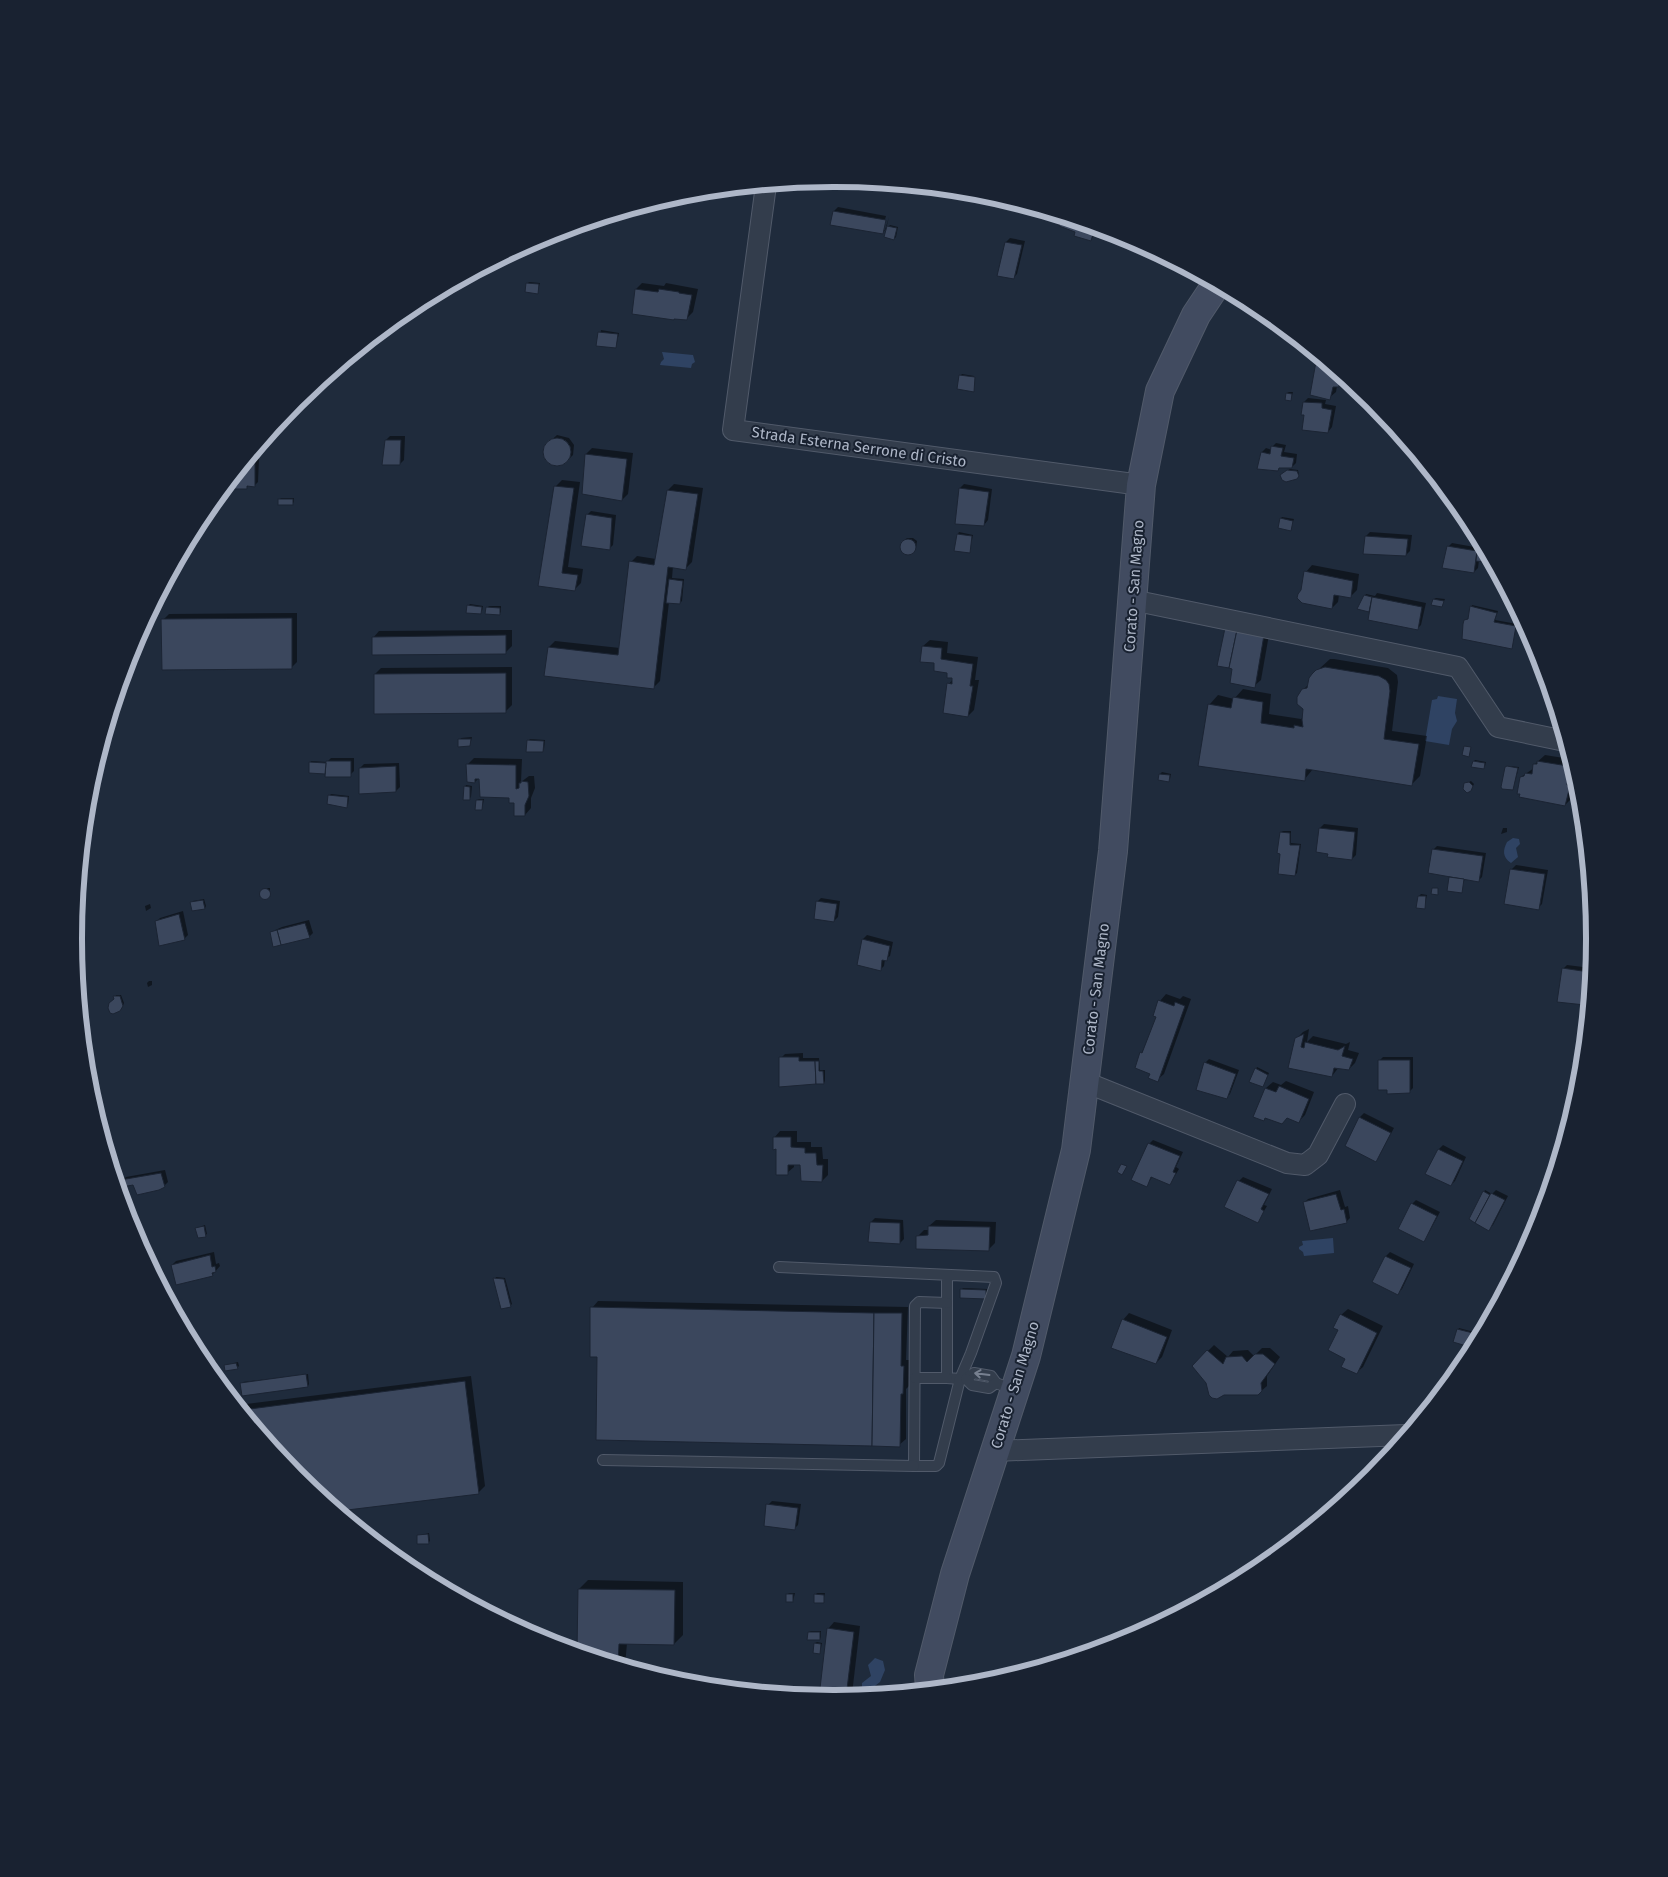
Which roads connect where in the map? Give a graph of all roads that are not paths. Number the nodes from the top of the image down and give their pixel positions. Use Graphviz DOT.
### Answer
graph roads {
  1 [pos="765,191"];
  2 [pos="1213,290"];
  3 [pos="1141,485"];
  4 [pos="1132,600"];
  5 [pos="1559,740"];
  6 [pos="1085,1082"];
  7 [pos="1345,1104"];
  8 [pos="779,1267"];
  9 [pos="947,1275"];
  10 [pos="947,1303"];
  11 [pos="915,1378"];
  12 [pos="947,1378"];
  13 [pos="963,1379"];
  14 [pos="1006,1387"];
  15 [pos="1398,1435"];
  16 [pos="995,1451"];
  17 [pos="603,1460"];
  18 [pos="914,1466"];
  19 [pos="930,1684"];
  1 -- 3 [label="street, Strada Esterna Serrone di Cristo"];
  2 -- 3 [label="main road, Corato - San Magno"];
  3 -- 4 [label="main road, Corato - San Magno"];
  4 -- 5 [label="street"];
  4 -- 6 [label="main road, Corato - San Magno"];
  6 -- 7 [label="street"];
  6 -- 14 [label="main road, Corato - San Magno"];
  8 -- 9 [label="lane"];
  9 -- 10 [label="lane"];
  9 -- 13 [label="lane"];
  10 -- 11 [label="lane"];
  10 -- 12 [label="lane"];
  11 -- 12 [label="lane"];
  11 -- 18 [label="lane"];
  12 -- 13 [label="lane"];
  13 -- 14 [label="lane"];
  13 -- 18 [label="lane"];
  14 -- 16 [label="main road, Corato - San Magno"];
  15 -- 16 [label="street"];
  16 -- 19 [label="main road, Corato - San Magno"];
  17 -- 18 [label="lane"];
}
